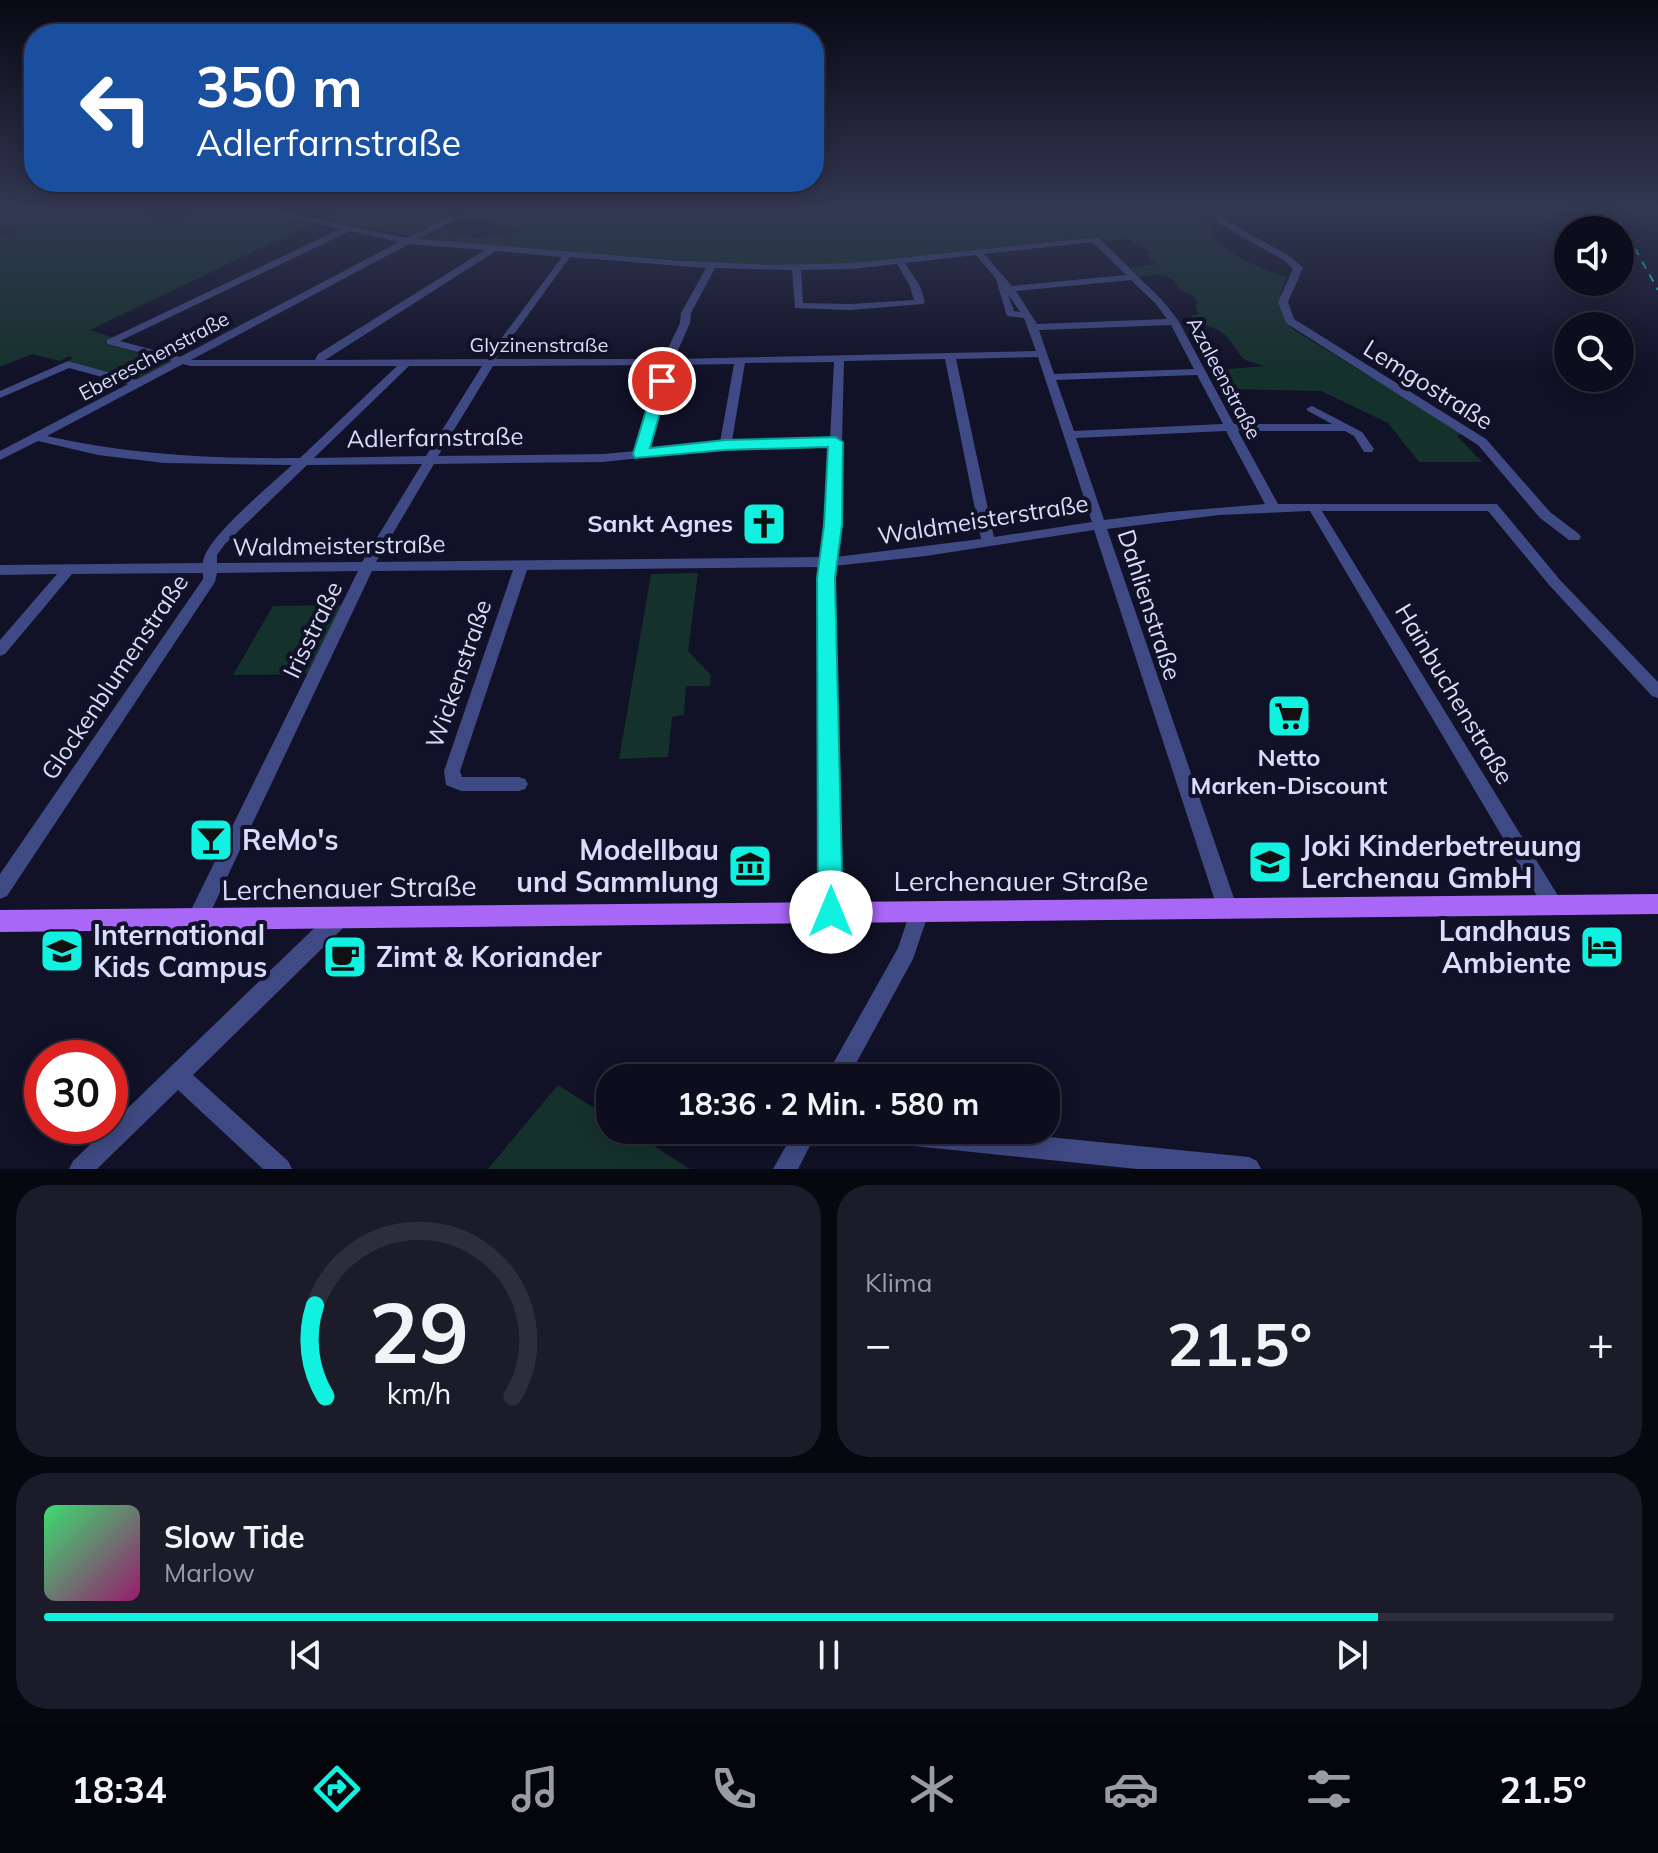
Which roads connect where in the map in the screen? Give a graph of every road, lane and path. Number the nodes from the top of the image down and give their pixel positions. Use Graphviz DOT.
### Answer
graph roads {
  1 [pos="275,264"];
  2 [pos="364,264"];
  3 [pos="470,264"];
  4 [pos="561,264"];
  5 [pos="695,264"];
  6 [pos="873,264"];
  7 [pos="901,264"];
  8 [pos="987,264"];
  9 [pos="1120,264"];
  10 [pos="1293,264"];
  11 [pos="712,265"];
  12 [pos="796,268"];
  13 [pos="1133,277"];
  14 [pos="999,281"];
  15 [pos="1010,289"];
  16 [pos="1030,321"];
  17 [pos="1174,322"];
  18 [pos="1041,354"];
  19 [pos="950,357"];
  20 [pos="839,359"];
  21 [pos="740,361"];
  22 [pos="182,362"];
  23 [pos="667,362"];
  24 [pos="406,363"];
  25 [pos="489,363"];
  26 [pos="317,364"];
  27 [pos="1202,372"];
  28 [pos="1049,377"];
  29 [pos="138,384"];
  30 [pos="0,395"];
  31 [pos="1312,409"];
  32 [pos="1229,427"];
  33 [pos="1347,428"];
  34 [pos="1069,435"];
  35 [pos="37,437"];
  36 [pos="835,442"];
  37 [pos="725,445"];
  38 [pos="1368,449"];
  39 [pos="641,454"];
  40 [pos="0,456"];
  41 [pos="430,460"];
  42 [pos="304,462"];
  43 [pos="1314,508"];
  44 [pos="1274,509"];
  45 [pos="1097,525"];
  46 [pos="1574,537"];
  47 [pos="988,541"];
  48 [pos="829,562"];
  49 [pos="521,566"];
  50 [pos="368,567"];
  51 [pos="211,568"];
  52 [pos="69,569"];
  53 [pos="0,570"];
  54 [pos="0,650"];
  55 [pos="1658,692"];
  56 [pos="519,784"];
  57 [pos="0,890"];
  58 [pos="1658,904"];
  59 [pos="1553,905"];
  60 [pos="1228,910"];
  61 [pos="831,912"];
  62 [pos="919,912"];
  63 [pos="339,918"];
  64 [pos="197,919"];
  65 [pos="0,921"];
  66 [pos="844,1064"];
  67 [pos="177,1075"];
  68 [pos="799,1144"];
  69 [pos="1003,1144"];
  70 [pos="81,1169"];
  71 [pos="280,1169"];
  72 [pos="785,1169"];
  73 [pos="1249,1169"];
  1 -- 22 [label="street"];
  2 -- 22 [label="street, Ebereschenstraße"];
  3 -- 26 [label="street"];
  4 -- 25 [label="street, Irisstraße"];
  5 -- 11 [label="street"];
  6 -- 12 [label="street"];
  7 -- 12 [label="street"];
  8 -- 14 [label="street, Dahlienstraße"];
  9 -- 13 [label="street, Azaleenstraße"];
  10 -- 46 [label="street, Lemgostraße"];
  11 -- 12 [label="street"];
  11 -- 23 [label="street"];
  13 -- 15 [label="street"];
  13 -- 17 [label="street, Azaleenstraße"];
  14 -- 15 [label="street, Dahlienstraße"];
  14 -- 16 [label="street, Dahlienstraße"];
  15 -- 16 [label="street, Dahlienstraße"];
  16 -- 17 [label="street"];
  16 -- 18 [label="street, Dahlienstraße"];
  17 -- 27 [label="street, Azaleenstraße"];
  18 -- 19 [label="street, Glyzinenstraße"];
  18 -- 28 [label="street, Dahlienstraße"];
  19 -- 20 [label="street, Glyzinenstraße"];
  19 -- 47 [label="street"];
  20 -- 21 [label="street, Glyzinenstraße"];
  20 -- 36 [label="street"];
  21 -- 23 [label="street, Glyzinenstraße"];
  21 -- 37 [label="street"];
  22 -- 26 [label="street, Glyzinenstraße"];
  22 -- 29 [label="street, Ebereschenstraße"];
  23 -- 25 [label="street, Glyzinenstraße"];
  23 -- 39 [label="street"];
  24 -- 25 [label="street, Glyzinenstraße"];
  24 -- 26 [label="street, Glyzinenstraße"];
  24 -- 42 [label="street, Glockenblumenstraße"];
  25 -- 41 [label="street, Irisstraße"];
  27 -- 28 [label="street"];
  27 -- 32 [label="street, Azaleenstraße"];
  28 -- 34 [label="street, Dahlienstraße"];
  29 -- 30 [label="street"];
  29 -- 35 [label="street, Ebereschenstraße"];
  31 -- 33 [label="street"];
  32 -- 33 [label="street"];
  32 -- 34 [label="street"];
  32 -- 44 [label="street, Azaleenstraße"];
  33 -- 38 [label="street"];
  34 -- 45 [label="street, Dahlienstraße"];
  35 -- 40 [label="street, Ebereschenstraße"];
  35 -- 42 [label="street, Adlerfarnstraße"];
  36 -- 37 [label="street, Adlerfarnstraße"];
  36 -- 48 [label="street"];
  37 -- 39 [label="street, Adlerfarnstraße"];
  39 -- 41 [label="street, Adlerfarnstraße"];
  41 -- 42 [label="street, Adlerfarnstraße"];
  41 -- 50 [label="street, Irisstraße"];
  42 -- 51 [label="street, Glockenblumenstraße"];
  43 -- 44 [label="street, Waldmeisterstraße"];
  43 -- 55 [label="street, Waldmeisterstraße"];
  43 -- 59 [label="street, Hainbuchenstraße"];
  44 -- 45 [label="street, Waldmeisterstraße"];
  45 -- 47 [label="street, Waldmeisterstraße"];
  45 -- 60 [label="street, Dahlienstraße"];
  47 -- 48 [label="street, Waldmeisterstraße"];
  48 -- 49 [label="street, Waldmeisterstraße"];
  48 -- 61 [label="street"];
  49 -- 50 [label="street, Waldmeisterstraße"];
  49 -- 56 [label="street, Wickenstraße"];
  50 -- 51 [label="street, Waldmeisterstraße"];
  50 -- 64 [label="street, Irisstraße"];
  51 -- 52 [label="street, Waldmeisterstraße"];
  51 -- 57 [label="street, Glockenblumenstraße"];
  52 -- 53 [label="street, Waldmeisterstraße"];
  52 -- 54 [label="street"];
  58 -- 59 [label="main road, Lerchenauer Straße"];
  59 -- 60 [label="main road, Lerchenauer Straße"];
  60 -- 62 [label="main road, Lerchenauer Straße"];
  61 -- 62 [label="main road, Lerchenauer Straße"];
  61 -- 63 [label="main road, Lerchenauer Straße"];
  62 -- 66 [label="street"];
  63 -- 64 [label="main road, Lerchenauer Straße"];
  63 -- 67 [label="street"];
  64 -- 65 [label="main road, Lerchenauer Straße"];
  67 -- 70 [label="street"];
  67 -- 71 [label="street"];
  68 -- 72 [label="street"];
  69 -- 73 [label="street"];
}
